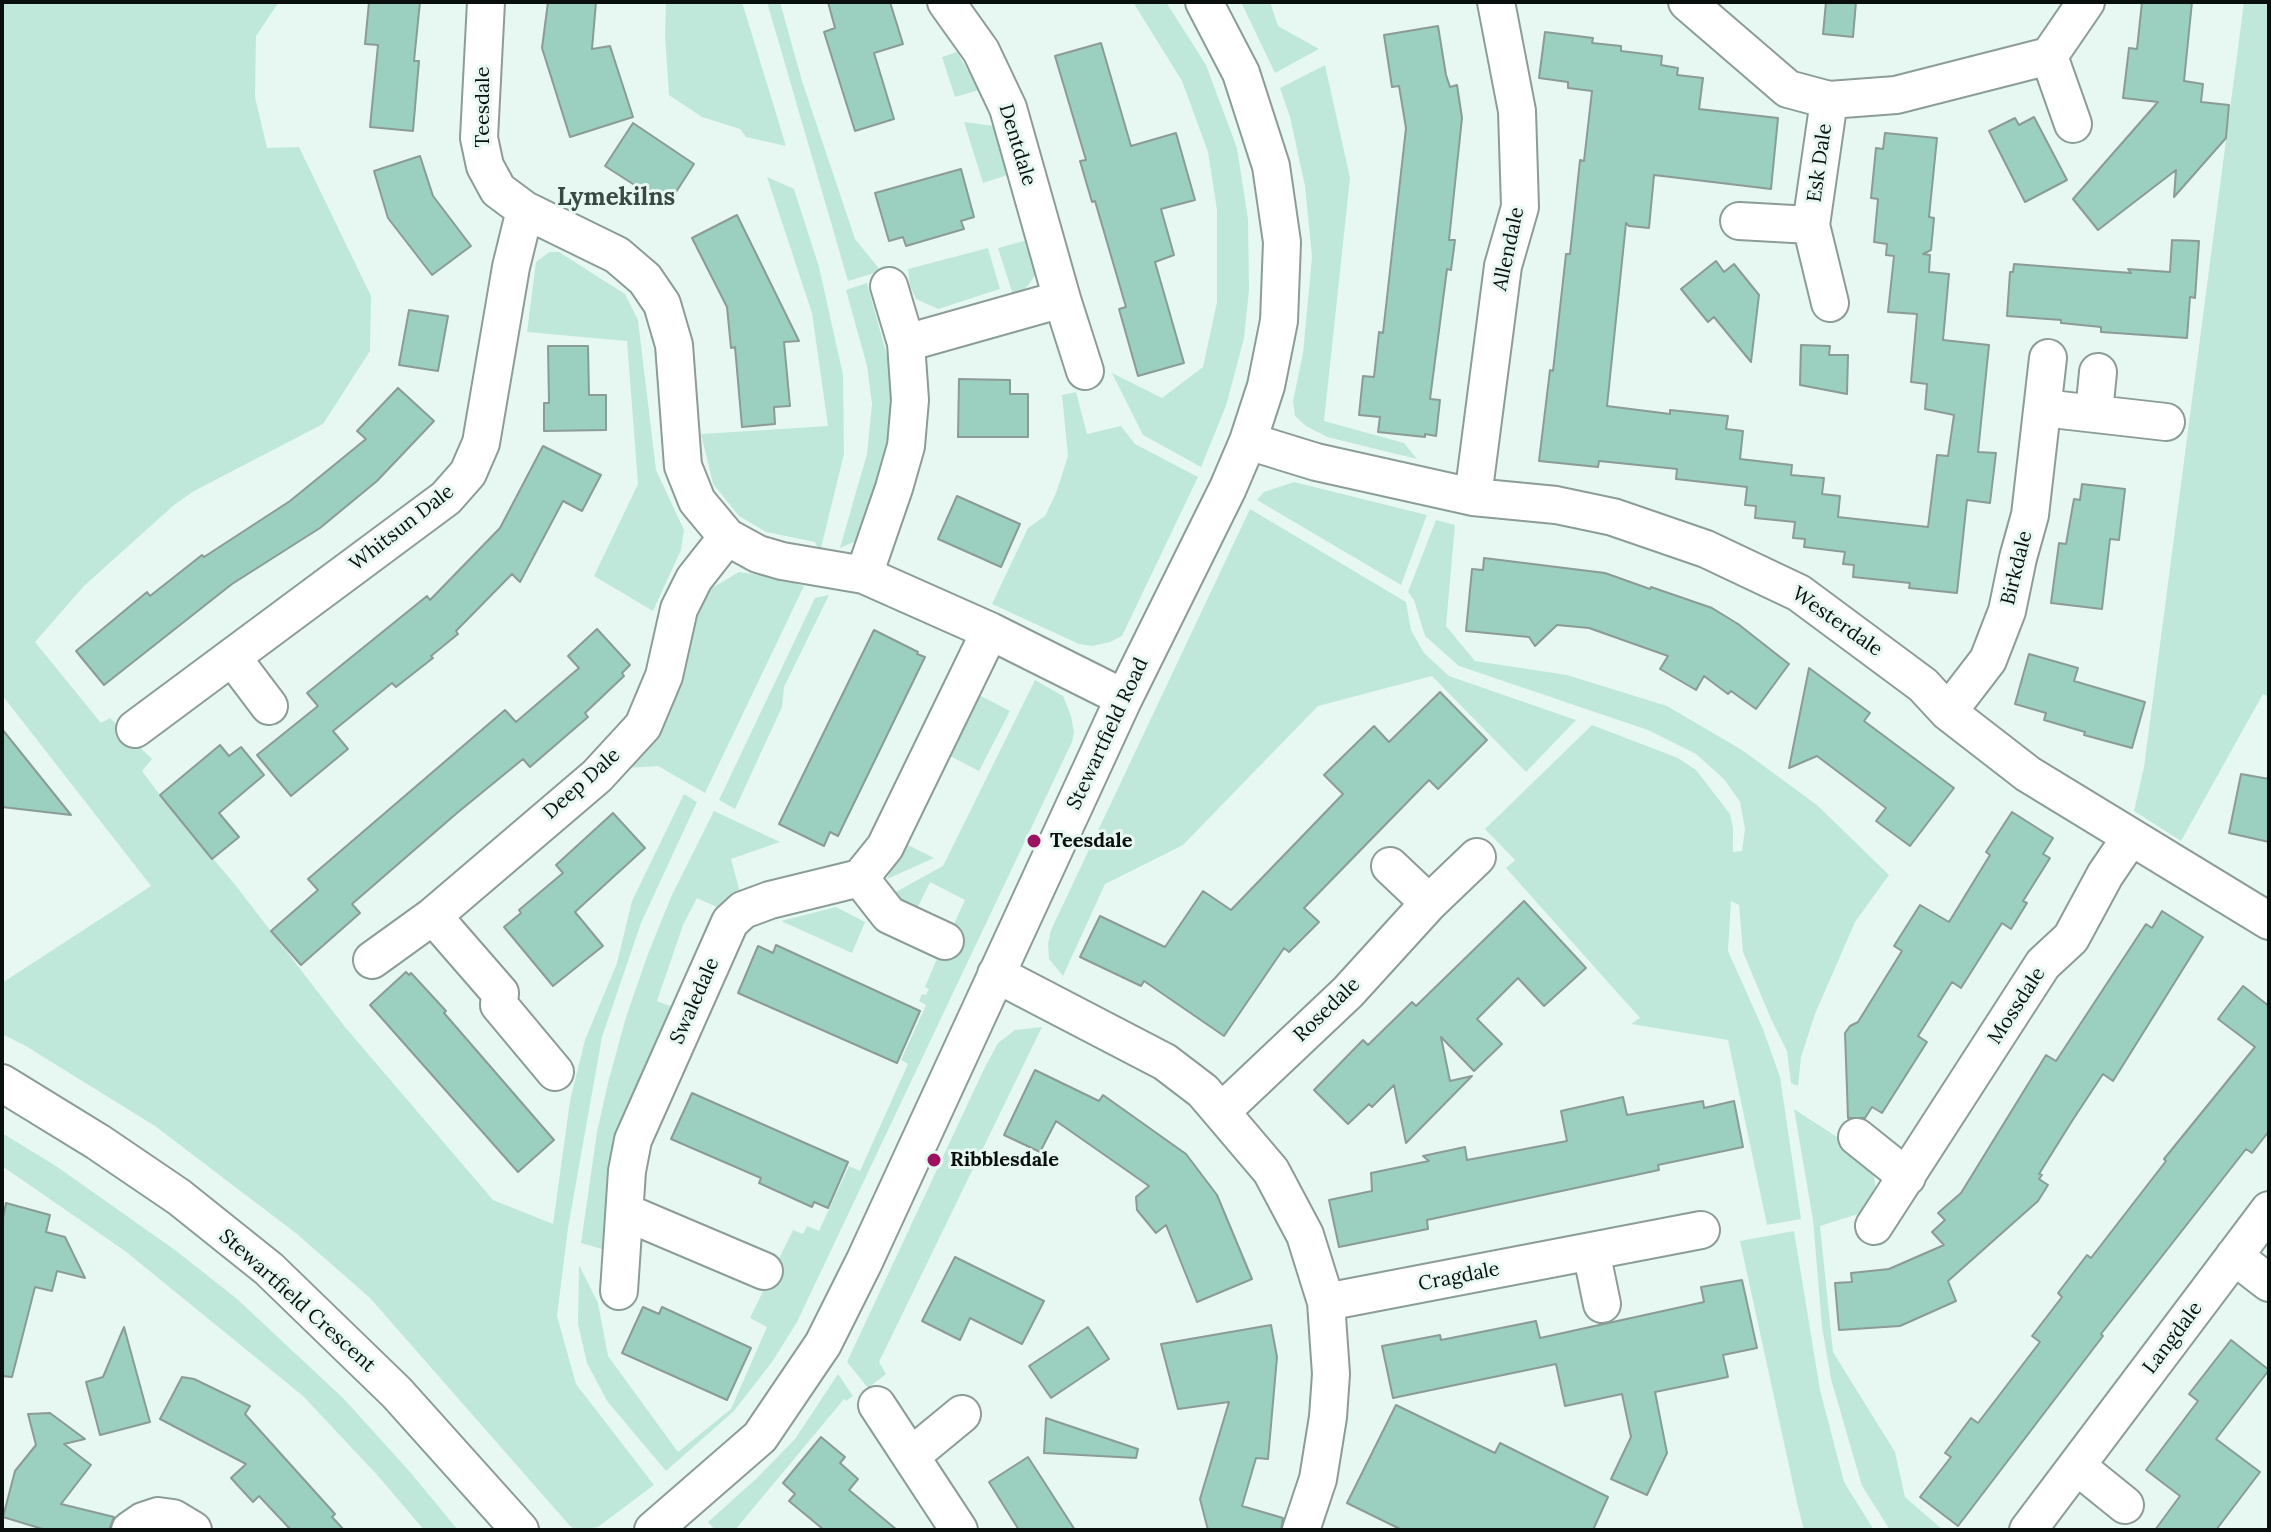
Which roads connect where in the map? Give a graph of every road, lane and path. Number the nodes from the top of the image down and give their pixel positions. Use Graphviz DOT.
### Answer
graph roads {
  1 [pos="486,2"];
  2 [pos="946,2"];
  3 [pos="1204,2"];
  4 [pos="1496,2"];
  5 [pos="1687,2"];
  6 [pos="2086,2"];
  7 [pos="2049,56"];
  8 [pos="1829,100"];
  9 [pos="2073,124"];
  10 [pos="525,210"];
  11 [pos="1739,221"];
  12 [pos="1811,225"];
  13 [pos="889,286"];
  14 [pos="1062,299"];
  15 [pos="1830,303"];
  16 [pos="906,343"];
  17 [pos="2048,358"];
  18 [pos="1085,371"];
  19 [pos="2098,372"];
  20 [pos="2043,408"];
  21 [pos="2094,413"];
  22 [pos="2166,422"];
  23 [pos="1248,441"];
  24 [pos="1473,497"];
  25 [pos="727,537"];
  26 [pos="864,575"];
  27 [pos="990,631"];
  28 [pos="232,657"];
  29 [pos="1124,698"];
  30 [pos="269,706"];
  31 [pos="1948,712"];
  32 [pos="135,729"];
  33 [pos="2130,838"];
  34 [pos="1477,857"];
  35 [pos="1390,866"];
  36 [pos="860,878"];
  37 [pos="1429,903"];
  38 [pos="433,916"];
  39 [pos="2269,921"];
  40 [pos="945,941"];
  41 [pos="372,960"];
  42 [pos="996,974"];
  43 [pos="555,1072"];
  44 [pos="2,1083"];
  45 [pos="1221,1112"];
  46 [pos="1857,1137"];
  47 [pos="1907,1177"];
  48 [pos="2269,1210"];
  49 [pos="625,1212"];
  50 [pos="1874,1226"];
  51 [pos="1701,1230"];
  52 [pos="1591,1251"];
  53 [pos="2234,1256"];
  54 [pos="764,1271"];
  55 [pos="2269,1283"];
  56 [pos="619,1291"];
  57 [pos="1326,1302"];
  58 [pos="1602,1304"];
  59 [pos="877,1405"];
  60 [pos="962,1414"];
  61 [pos="911,1456"];
  62 [pos="2078,1467"];
  63 [pos="2125,1505"];
  64 [pos="130,1530"];
  65 [pos="193,1530"];
  66 [pos="520,1530"];
  67 [pos="653,1530"];
  68 [pos="959,1530"];
  69 [pos="1301,1530"];
  70 [pos="2028,1530"];
  1 -- 10 [label="street, Teesdale"];
  2 -- 14 [label="street, Dentdale"];
  3 -- 23 [label="street, Stewartfield Road"];
  4 -- 24 [label="street, Allendale"];
  5 -- 8 [label="street"];
  6 -- 7 [label="street"];
  7 -- 8 [label="street"];
  7 -- 9 [label="street"];
  8 -- 12 [label="street, Esk Dale"];
  10 -- 25 [label="street, Teesdale"];
  10 -- 28 [label="street, Whitsun Dale"];
  11 -- 12 [label="street, Esk Dale"];
  12 -- 15 [label="street, Esk Dale"];
  13 -- 16 [label="street"];
  14 -- 16 [label="street"];
  14 -- 18 [label="street, Dentdale"];
  16 -- 26 [label="street"];
  17 -- 20 [label="street, Birkdale"];
  19 -- 21 [label="street"];
  20 -- 21 [label="street"];
  20 -- 31 [label="street, Birkdale"];
  21 -- 22 [label="street"];
  23 -- 24 [label="street, Westerdale"];
  23 -- 29 [label="street, Stewartfield Road"];
  24 -- 31 [label="street, Westerdale"];
  25 -- 26 [label="street, Teesdale"];
  25 -- 38 [label="street, Deep Dale"];
  26 -- 27 [label="street, Teesdale"];
  27 -- 29 [label="street, Teesdale"];
  27 -- 36 [label="street"];
  28 -- 30 [label="street"];
  28 -- 32 [label="street, Whitsun Dale"];
  29 -- 42 [label="street, Stewartfield Road"];
  31 -- 33 [label="street, Westerdale"];
  33 -- 39 [label="street, Westerdale"];
  33 -- 47 [label="street, Mossdale"];
  34 -- 37 [label="street, Rosedale"];
  35 -- 37 [label="street"];
  36 -- 40 [label="street"];
  36 -- 49 [label="street, Swaledale"];
  37 -- 45 [label="street, Rosedale"];
  38 -- 41 [label="street, Deep Dale"];
  38 -- 43 [label="street"];
  42 -- 45 [label="street"];
  42 -- 67 [label="street, Stewartfield Road"];
  44 -- 66 [label="street, Stewartfield Crescent"];
  45 -- 57 [label="street"];
  46 -- 47 [label="street"];
  47 -- 50 [label="street, Mossdale"];
  48 -- 53 [label="street, Langdale"];
  49 -- 54 [label="street"];
  49 -- 56 [label="street, Swaledale"];
  51 -- 52 [label="street, Cragdale"];
  52 -- 57 [label="street, Cragdale"];
  52 -- 58 [label="street"];
  53 -- 55 [label="street"];
  53 -- 62 [label="street, Langdale"];
  57 -- 69 [label="street"];
  59 -- 61 [label="street"];
  60 -- 61 [label="street"];
  61 -- 68 [label="street"];
  62 -- 63 [label="street"];
  62 -- 70 [label="street, Langdale"];
  64 -- 65 [label="street"];
}
